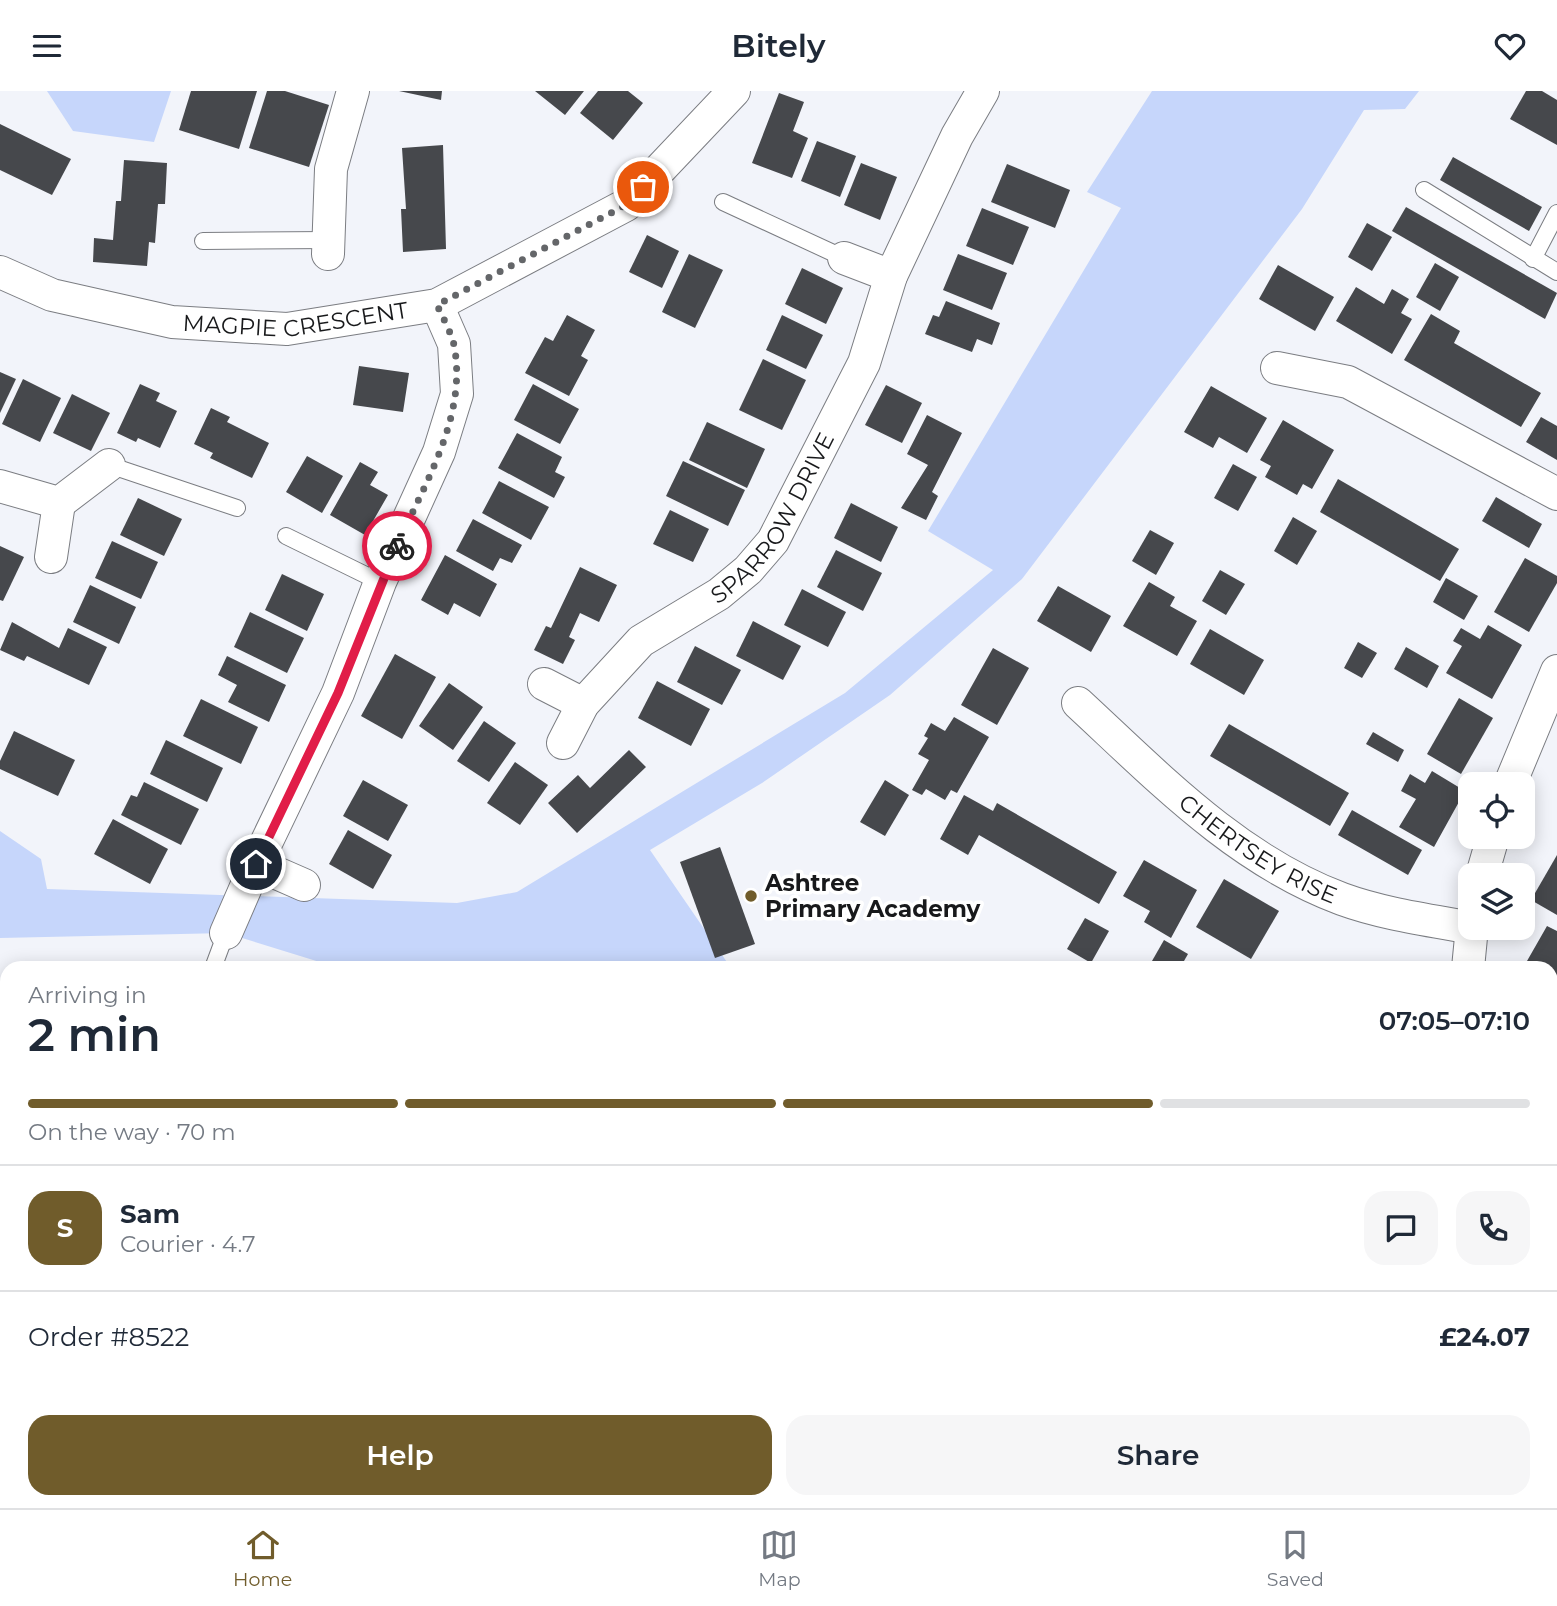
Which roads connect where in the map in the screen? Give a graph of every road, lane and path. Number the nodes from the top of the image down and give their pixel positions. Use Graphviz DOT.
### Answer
graph roads {
  1 [pos="353,91"];
  2 [pos="983,91"];
  3 [pos="725,94"];
  4 [pos="1424,190"];
  5 [pos="723,202"];
  6 [pos="1557,213"];
  7 [pos="203,241"];
  8 [pos="329,247"];
  9 [pos="844,258"];
  10 [pos="1533,259"];
  11 [pos="0,272"];
  12 [pos="1557,272"];
  13 [pos="891,276"];
  14 [pos="437,305"];
  15 [pos="1277,368"];
  16 [pos="109,465"];
  17 [pos="0,487"];
  18 [pos="1557,494"];
  19 [pos="59,503"];
  20 [pos="237,508"];
  21 [pos="286,536"];
  22 [pos="51,557"];
  23 [pos="380,582"];
  24 [pos="1557,671"];
  25 [pos="544,684"];
  26 [pos="1078,703"];
  27 [pos="583,704"];
  28 [pos="563,743"];
  29 [pos="1515,772"];
  30 [pos="256,864"];
  31 [pos="304,885"];
  32 [pos="1458,925"];
  33 [pos="226,933"];
  34 [pos="1471,940"];
  35 [pos="216,961"];
  36 [pos="1469,961"];
  1 -- 8 [label="street"];
  2 -- 13 [label="street, SPARROW DRIVE"];
  3 -- 14 [label="street, MAGPIE CRESCENT"];
  4 -- 10 [label="lane"];
  5 -- 9 [label="lane"];
  6 -- 10 [label="lane"];
  7 -- 8 [label="lane"];
  9 -- 13 [label="street"];
  10 -- 12 [label="lane"];
  11 -- 14 [label="street, MAGPIE CRESCENT"];
  13 -- 27 [label="street, SPARROW DRIVE"];
  14 -- 23 [label="street"];
  15 -- 18 [label="street"];
  16 -- 19 [label="street"];
  16 -- 20 [label="lane"];
  17 -- 19 [label="street"];
  19 -- 22 [label="street"];
  21 -- 23 [label="lane"];
  23 -- 30 [label="street"];
  24 -- 29 [label="street"];
  25 -- 27 [label="street"];
  26 -- 32 [label="street, CHERTSEY RISE"];
  27 -- 28 [label="street, SPARROW DRIVE"];
  30 -- 31 [label="street"];
  30 -- 33 [label="street"];
  33 -- 35 [label="lane"];
  34 -- 36 [label="street, CHERTSEY RISE"];
}
